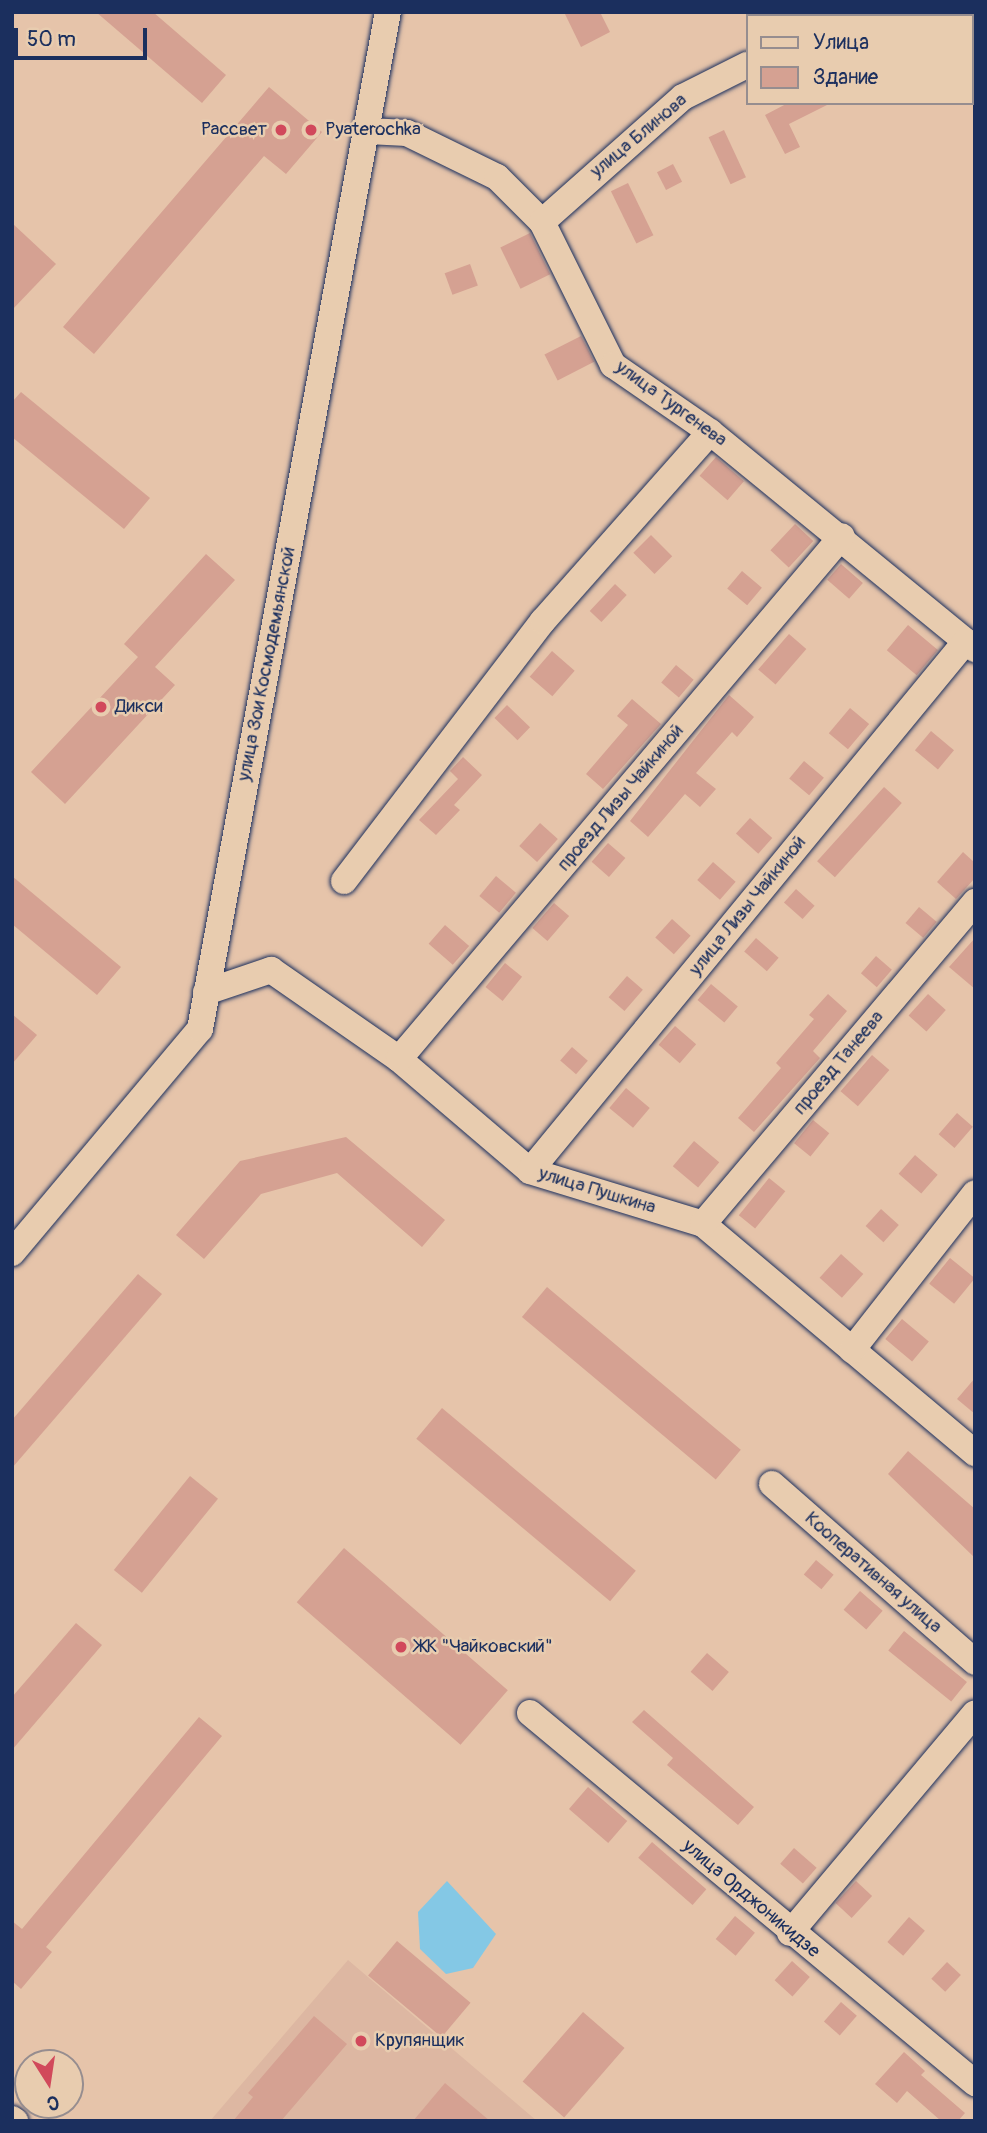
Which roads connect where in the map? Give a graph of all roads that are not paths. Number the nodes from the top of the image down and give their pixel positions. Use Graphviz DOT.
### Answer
graph roads {
  1 [pos="388,12"];
  2 [pos="746,66"];
  3 [pos="368,131"];
  4 [pos="542,222"];
  5 [pos="710,432"];
  6 [pos="842,536"];
  7 [pos="970,645"];
  8 [pos="344,881"];
  9 [pos="975,902"];
  10 [pos="206,992"];
  11 [pos="399,1059"];
  12 [pos="530,1171"];
  13 [pos="975,1193"];
  14 [pos="704,1224"];
  15 [pos="12,1253"];
  16 [pos="852,1350"];
  17 [pos="975,1453"];
  18 [pos="772,1484"];
  19 [pos="975,1662"];
  20 [pos="530,1713"];
  21 [pos="975,1713"];
  22 [pos="790,1933"];
  23 [pos="975,2083"];
  1 -- 3 [label="street, улица Зои Космодемьянской"];
  2 -- 4 [label="street, улица Блинова"];
  3 -- 4 [label="street, улица Тургенева"];
  3 -- 10 [label="street, улица Зои Космодемьянской"];
  4 -- 5 [label="street, улица Тургенева"];
  5 -- 6 [label="street, улица Тургенева"];
  5 -- 8 [label="street"];
  6 -- 7 [label="street, улица Тургенева"];
  6 -- 11 [label="street, проезд Лизы Чайкиной"];
  7 -- 12 [label="street, улица Лизы Чайкиной"];
  9 -- 14 [label="street, проезд Танеева"];
  10 -- 11 [label="street, улица Пушкина"];
  10 -- 15 [label="street, улица Зои Космодемьянской"];
  11 -- 12 [label="street, улица Пушкина"];
  12 -- 14 [label="street, улица Пушкина"];
  13 -- 16 [label="street"];
  14 -- 16 [label="street, улица Пушкина"];
  16 -- 17 [label="street, улица Пушкина"];
  18 -- 19 [label="street, Кооперативная улица"];
  20 -- 22 [label="street, улица Орджоникидзе"];
  21 -- 22 [label="street"];
  22 -- 23 [label="street, улица Орджоникидзе"];
}
